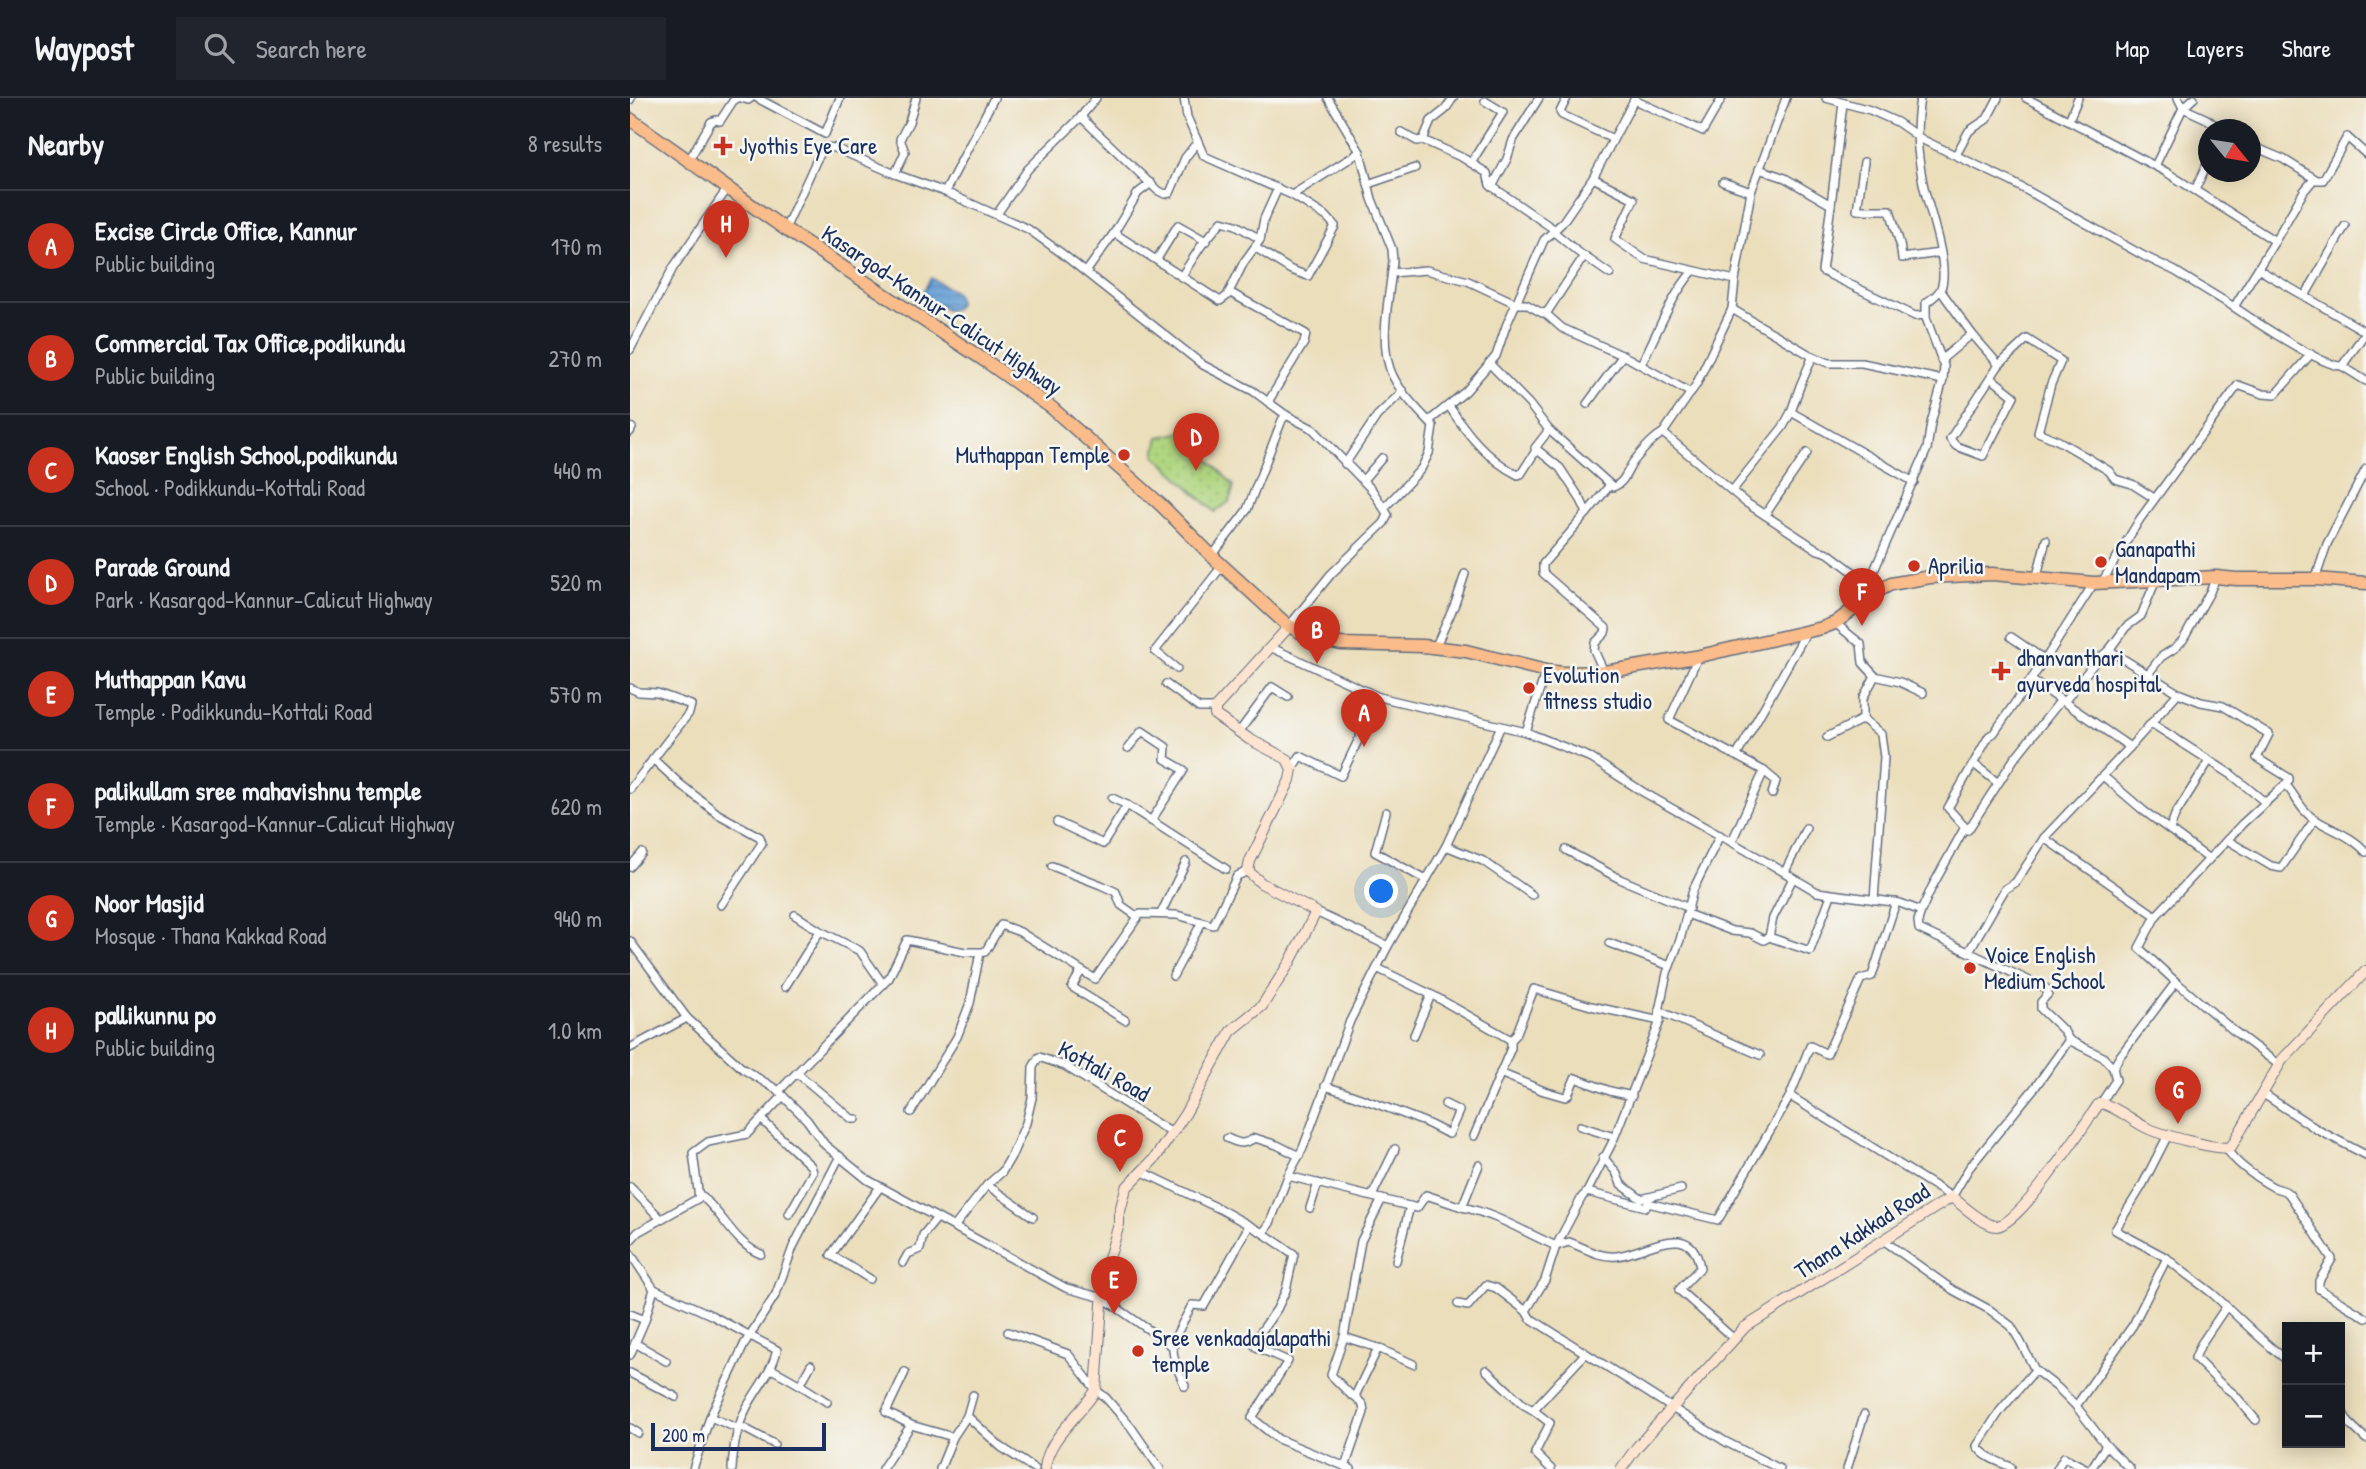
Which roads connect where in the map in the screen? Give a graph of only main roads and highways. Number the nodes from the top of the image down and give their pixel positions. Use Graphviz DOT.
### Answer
graph roads {
  1 [pos="630,120"];
  2 [pos="630,127"];
  3 [pos="726,190"];
  4 [pos="2366,580"];
  5 [pos="1288,628"];
  6 [pos="2366,971"];
  7 [pos="1045,1469"];
  8 [pos="1621,1469"];
  1 -- 3 [label="highway, Kasargod-Kannur-Calicut Highway"];
  2 -- 3 [label="highway, Kasargod-Kannur-Calicut Highway"];
  3 -- 5 [label="highway, Kasargod-Kannur-Calicut Highway"];
  3 -- 5 [label="highway, Kasargod-Kannur-Calicut Highway"];
  4 -- 5 [label="highway, Kasargod-Kannur-Calicut Highway"];
  5 -- 7 [label="main road"];
  6 -- 8 [label="main road, Thana Kakkad Road"];
}
